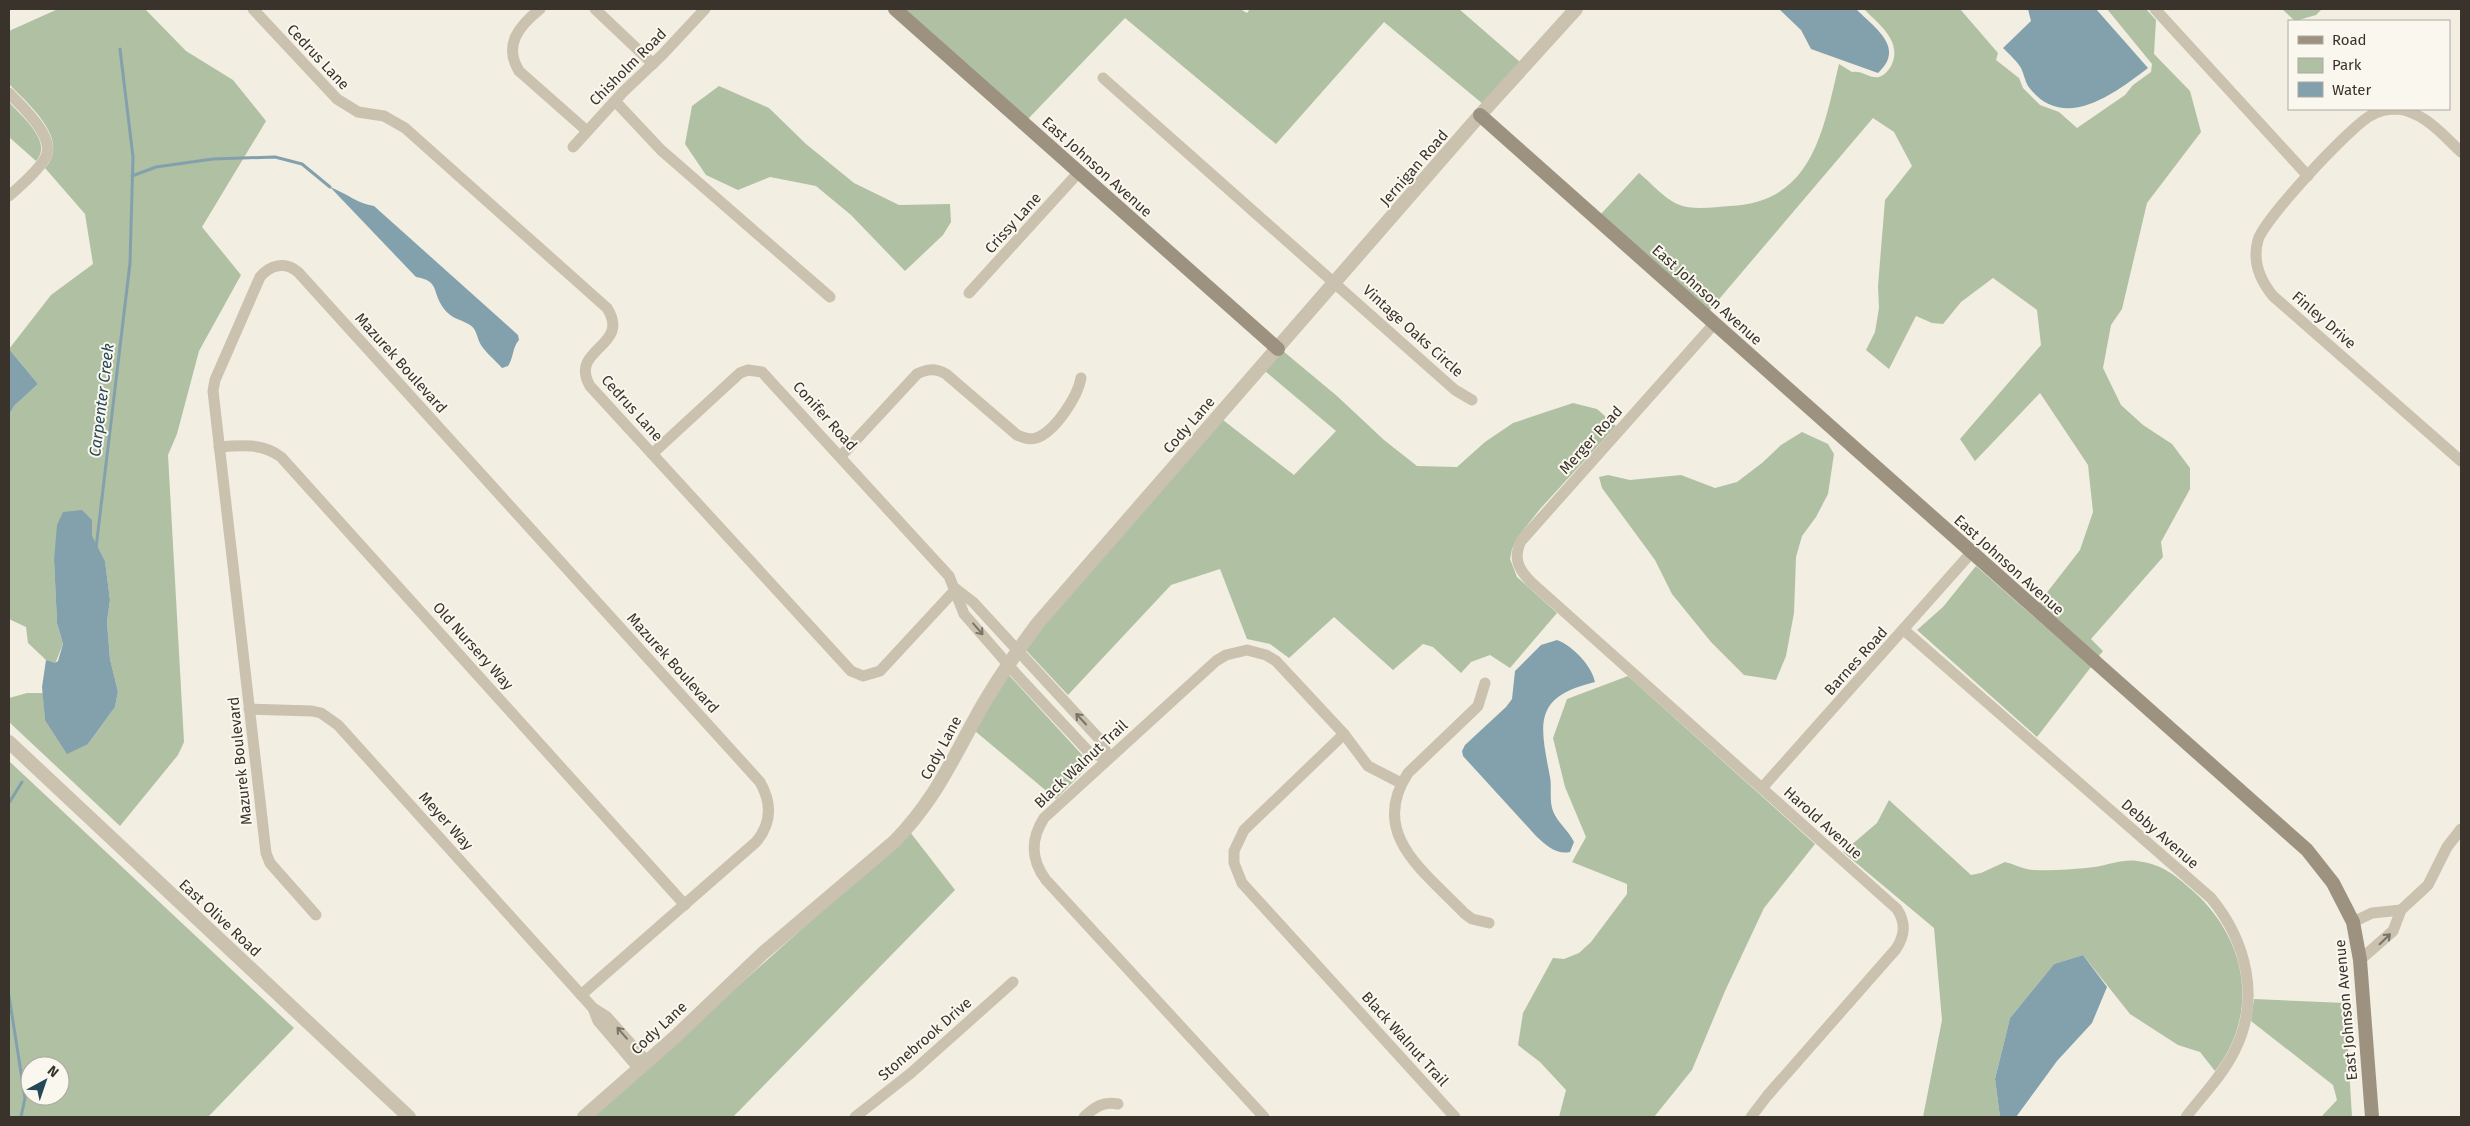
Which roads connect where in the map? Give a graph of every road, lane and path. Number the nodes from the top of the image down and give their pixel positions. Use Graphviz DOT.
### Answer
graph roads {
  1 [pos="253,9"];
  2 [pos="540,9"];
  3 [pos="595,9"];
  4 [pos="705,9"];
  5 [pos="895,9"];
  6 [pos="1576,9"];
  7 [pos="2155,9"];
  8 [pos="653,64"];
  9 [pos="1103,78"];
  10 [pos="9,93"];
  11 [pos="615,100"];
  12 [pos="1480,115"];
  13 [pos="587,131"];
  14 [pos="573,147"];
  15 [pos="2461,152"];
  16 [pos="1079,172"];
  17 [pos="2308,176"];
  18 [pos="9,196"];
  19 [pos="1336,282"];
  20 [pos="969,293"];
  21 [pos="830,298"];
  22 [pos="1714,324"];
  23 [pos="1278,349"];
  24 [pos="1081,378"];
  25 [pos="1472,400"];
  26 [pos="219,447"];
  27 [pos="652,454"];
  28 [pos="841,456"];
  29 [pos="2461,461"];
  30 [pos="1971,553"];
  31 [pos="1531,582"];
  32 [pos="956,589"];
  33 [pos="1904,630"];
  34 [pos="1018,650"];
  35 [pos="1008,664"];
  36 [pos="1485,683"];
  37 [pos="249,709"];
  38 [pos="1344,734"];
  39 [pos="9,742"];
  40 [pos="1108,759"];
  41 [pos="1401,784"];
  42 [pos="1762,788"];
  43 [pos="2461,829"];
  44 [pos="685,904"];
  45 [pos="2401,910"];
  46 [pos="316,915"];
  47 [pos="1489,922"];
  48 [pos="2353,922"];
  49 [pos="2360,960"];
  50 [pos="1013,982"];
  51 [pos="582,995"];
  52 [pos="643,1066"];
  53 [pos="1118,1104"];
  54 [pos="409,1117"];
  55 [pos="584,1117"];
  56 [pos="855,1117"];
  57 [pos="1084,1117"];
  58 [pos="1264,1117"];
  59 [pos="1455,1117"];
  60 [pos="1751,1117"];
  61 [pos="2186,1117"];
  62 [pos="2372,1117"];
  1 -- 27 [label="street, Cedrus Lane"];
  2 -- 13 [label="street"];
  3 -- 8 [label="street"];
  4 -- 8 [label="street, Chisholm Road"];
  5 -- 16 [label="main road, East Johnson Avenue"];
  6 -- 12 [label="street, Jernigan Road"];
  7 -- 17 [label="street"];
  8 -- 11 [label="street, Chisholm Road"];
  9 -- 19 [label="street, Vintage Oaks Circle"];
  10 -- 18 [label="street"];
  11 -- 13 [label="street, Chisholm Road"];
  11 -- 21 [label="street"];
  12 -- 19 [label="street, Jernigan Road"];
  12 -- 22 [label="main road, East Johnson Avenue"];
  13 -- 14 [label="street, Chisholm Road"];
  15 -- 17 [label="street, Finley Drive"];
  16 -- 20 [label="street, Crissy Lane"];
  16 -- 23 [label="main road, East Johnson Avenue"];
  17 -- 29 [label="street, Finley Drive"];
  19 -- 23 [label="street, Jernigan Road"];
  19 -- 25 [label="street, Vintage Oaks Circle"];
  22 -- 30 [label="main road, East Johnson Avenue"];
  22 -- 31 [label="street, Merger Road"];
  23 -- 34 [label="street, Cody Lane"];
  24 -- 28 [label="street"];
  26 -- 37 [label="street, Mazurek Boulevard"];
  26 -- 44 [label="street, Old Nursery Way"];
  26 -- 44 [label="street, Mazurek Boulevard"];
  27 -- 28 [label="street, Conifer Road"];
  27 -- 32 [label="street, Cedrus Lane"];
  28 -- 32 [label="street, Conifer Road"];
  30 -- 33 [label="street, Barnes Road"];
  30 -- 48 [label="main road, East Johnson Avenue"];
  31 -- 42 [label="street, Harold Avenue"];
  32 -- 34 [label="street, Conifer Road"];
  32 -- 35 [label="street, Conifer Road, one-way"];
  33 -- 42 [label="street, Barnes Road"];
  33 -- 61 [label="street, Debby Avenue"];
  34 -- 35 [label="street, Cody Lane"];
  40 -- 34 [label="street, Conifer Road, one-way"];
  35 -- 40 [label="street, Conifer Road"];
  35 -- 52 [label="street, Cody Lane"];
  36 -- 41 [label="street"];
  37 -- 46 [label="street, Mazurek Boulevard"];
  37 -- 51 [label="street, Meyer Way"];
  38 -- 40 [label="street, Black Walnut Trail"];
  38 -- 41 [label="street, Black Walnut Trail"];
  38 -- 59 [label="street, Black Walnut Trail"];
  39 -- 54 [label="street, East Olive Road"];
  40 -- 58 [label="street, Black Walnut Trail"];
  41 -- 47 [label="street"];
  42 -- 60 [label="street, Harold Avenue"];
  43 -- 45 [label="street"];
  44 -- 51 [label="street, Mazurek Boulevard"];
  45 -- 48 [label="street"];
  49 -- 45 [label="street, one-way"];
  48 -- 49 [label="main road, East Johnson Avenue"];
  49 -- 62 [label="main road, East Johnson Avenue"];
  50 -- 56 [label="street, Stonebrook Drive"];
  51 -- 52 [label="street, Meyer Way"];
  52 -- 55 [label="street, Cody Lane"];
  53 -- 57 [label="street"];
}
